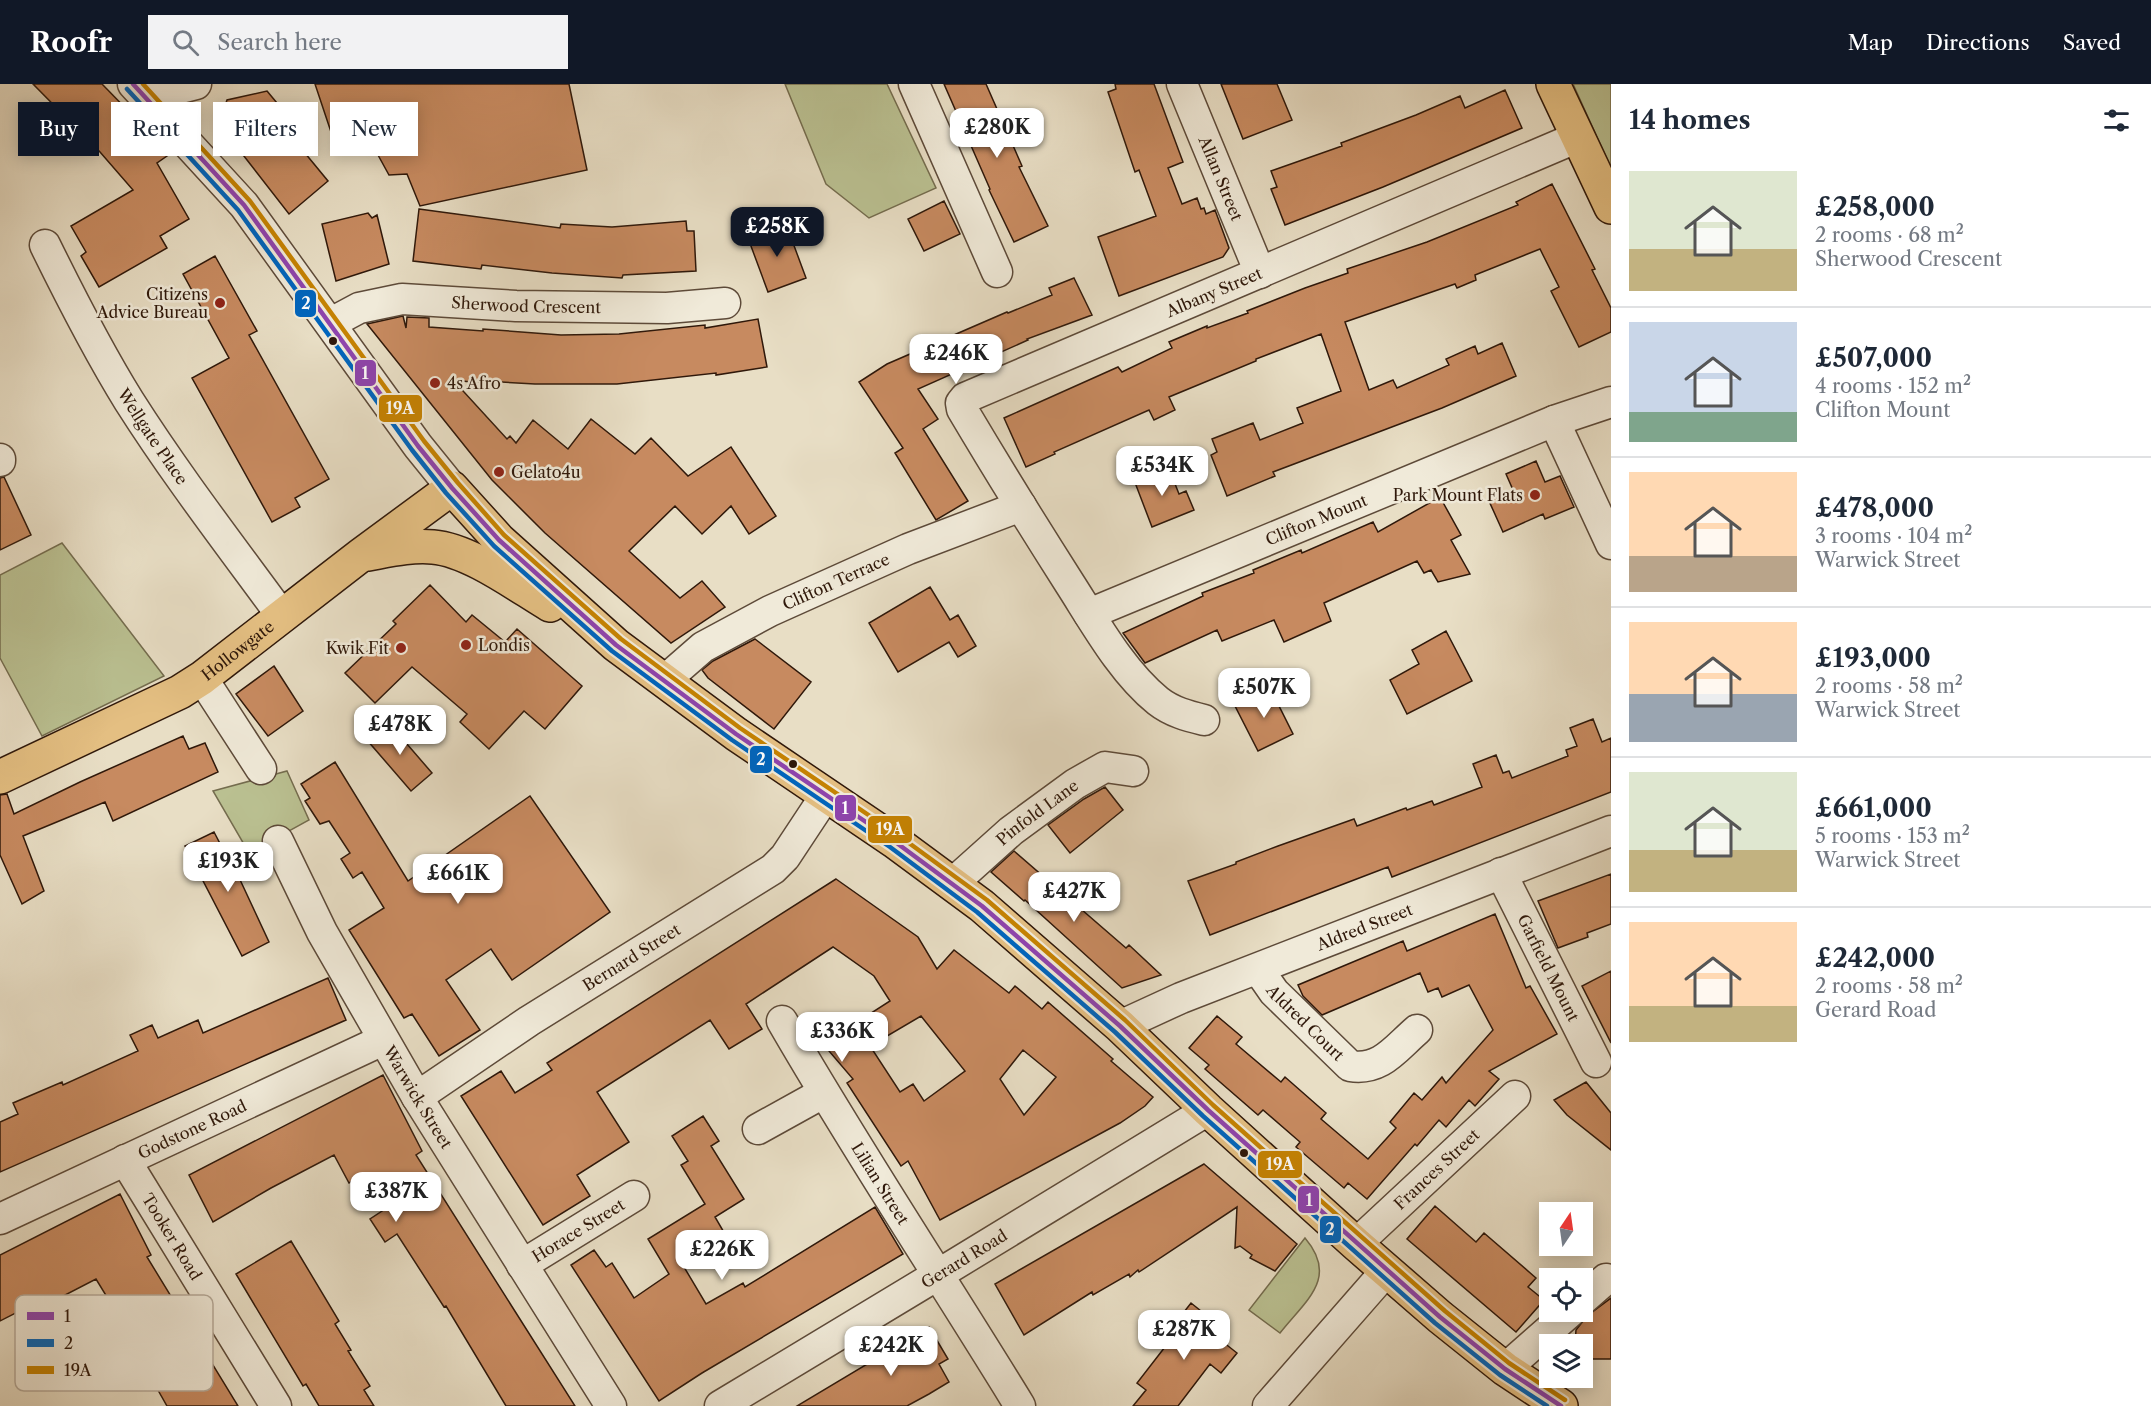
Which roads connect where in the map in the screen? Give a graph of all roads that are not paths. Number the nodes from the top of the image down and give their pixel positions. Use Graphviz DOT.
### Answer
graph roads {
  1 [pos="195,84"];
  2 [pos="914,84"];
  3 [pos="1182,84"];
  4 [pos="1553,84"];
  5 [pos="139,90"];
  6 [pos="1578,137"];
  7 [pos="1611,207"];
  8 [pos="45,245"];
  9 [pos="997,272"];
  10 [pos="1260,273"];
  11 [pos="725,303"];
  12 [pos="331,323"];
  13 [pos="1611,402"];
  14 [pos="1554,421"];
  15 [pos="452,488"];
  16 [pos="1021,506"];
  17 [pos="1611,544"];
  18 [pos="361,555"];
  19 [pos="1089,614"];
  20 [pos="282,616"];
  21 [pos="616,645"];
  22 [pos="202,678"];
  23 [pos="664,681"];
  24 [pos="1204,720"];
  25 [pos="261,769"];
  26 [pos="1133,771"];
  27 [pos="0,777"];
  28 [pos="826,795"];
  29 [pos="1611,831"];
  30 [pos="278,841"];
  31 [pos="1501,873"];
  32 [pos="953,883"];
  33 [pos="1258,969"];
  34 [pos="782,1021"];
  35 [pos="1120,1026"];
  36 [pos="1417,1030"];
  37 [pos="383,1040"];
  38 [pos="1596,1062"];
  39 [pos="823,1093"];
  40 [pos="1515,1096"];
  41 [pos="417,1097"];
  42 [pos="1208,1110"];
  43 [pos="758,1129"];
  44 [pos="124,1160"];
  45 [pos="634,1196"];
  46 [pos="0,1219"];
  47 [pos="1356,1244"];
  48 [pos="522,1265"];
  49 [pos="1387,1270"];
  50 [pos="939,1274"];
  51 [pos="1606,1279"];
  52 [pos="1593,1290"];
  53 [pos="207,1295"];
  54 [pos="213,1304"];
  55 [pos="1558,1322"];
  56 [pos="1505,1369"];
  57 [pos="276,1406"];
  58 [pos="611,1406"];
  59 [pos="720,1406"];
  60 [pos="1020,1406"];
  61 [pos="1268,1406"];
  62 [pos="1561,1406"];
  1 -- 5 [label="street"];
  2 -- 9 [label="street"];
  3 -- 10 [label="street, Allan Street"];
  4 -- 6 [label="main road"];
  5 -- 12 [label="street"];
  6 -- 7 [label="main road"];
  6 -- 10 [label="street, Albany Street"];
  8 -- 20 [label="street, Wellgate Place"];
  10 -- 16 [label="street, Albany Street"];
  11 -- 12 [label="street, Sherwood Crescent"];
  12 -- 15 [label="street"];
  13 -- 14 [label="street, Clifton Mount"];
  14 -- 17 [label="street"];
  14 -- 19 [label="street, Clifton Mount"];
  15 -- 18 [label="main road, Hollowgate"];
  15 -- 21 [label="main road"];
  16 -- 19 [label="street"];
  16 -- 23 [label="street, Clifton Terrace"];
  18 -- 20 [label="main road, Hollowgate"];
  18 -- 21 [label="main road"];
  19 -- 24 [label="street"];
  20 -- 22 [label="main road, Hollowgate"];
  21 -- 23 [label="main road"];
  22 -- 25 [label="street"];
  22 -- 27 [label="main road, Hollowgate"];
  23 -- 28 [label="main road"];
  26 -- 32 [label="street, Pinfold Lane"];
  28 -- 32 [label="main road"];
  28 -- 41 [label="street, Bernard Street"];
  29 -- 31 [label="street, Aldred Street"];
  30 -- 37 [label="street, Warwick Street"];
  31 -- 33 [label="street, Aldred Street"];
  31 -- 38 [label="street, Garfield Mount"];
  32 -- 35 [label="main road"];
  33 -- 35 [label="street, Aldred Street"];
  33 -- 36 [label="street, Aldred Court"];
  34 -- 39 [label="street, Lilian Street"];
  35 -- 42 [label="main road"];
  37 -- 41 [label="street, Warwick Street"];
  37 -- 44 [label="street, Godstone Road"];
  39 -- 43 [label="street"];
  39 -- 50 [label="street, Lilian Street"];
  40 -- 47 [label="street, Frances Street"];
  41 -- 48 [label="street, Warwick Street"];
  42 -- 47 [label="main road"];
  42 -- 50 [label="street, Gerard Road"];
  44 -- 46 [label="street, Godstone Road"];
  44 -- 53 [label="street, Tooker Road"];
  45 -- 48 [label="street, Horace Street"];
  47 -- 49 [label="main road"];
  48 -- 58 [label="street, Warwick Street"];
  49 -- 56 [label="main road"];
  49 -- 61 [label="street"];
  50 -- 59 [label="street, Gerard Road"];
  50 -- 60 [label="street, Lilian Street"];
  51 -- 52 [label="street"];
  54 -- 57 [label="street, Tooker Road"];
  55 -- 56 [label="street"];
  56 -- 62 [label="main road"];
}
